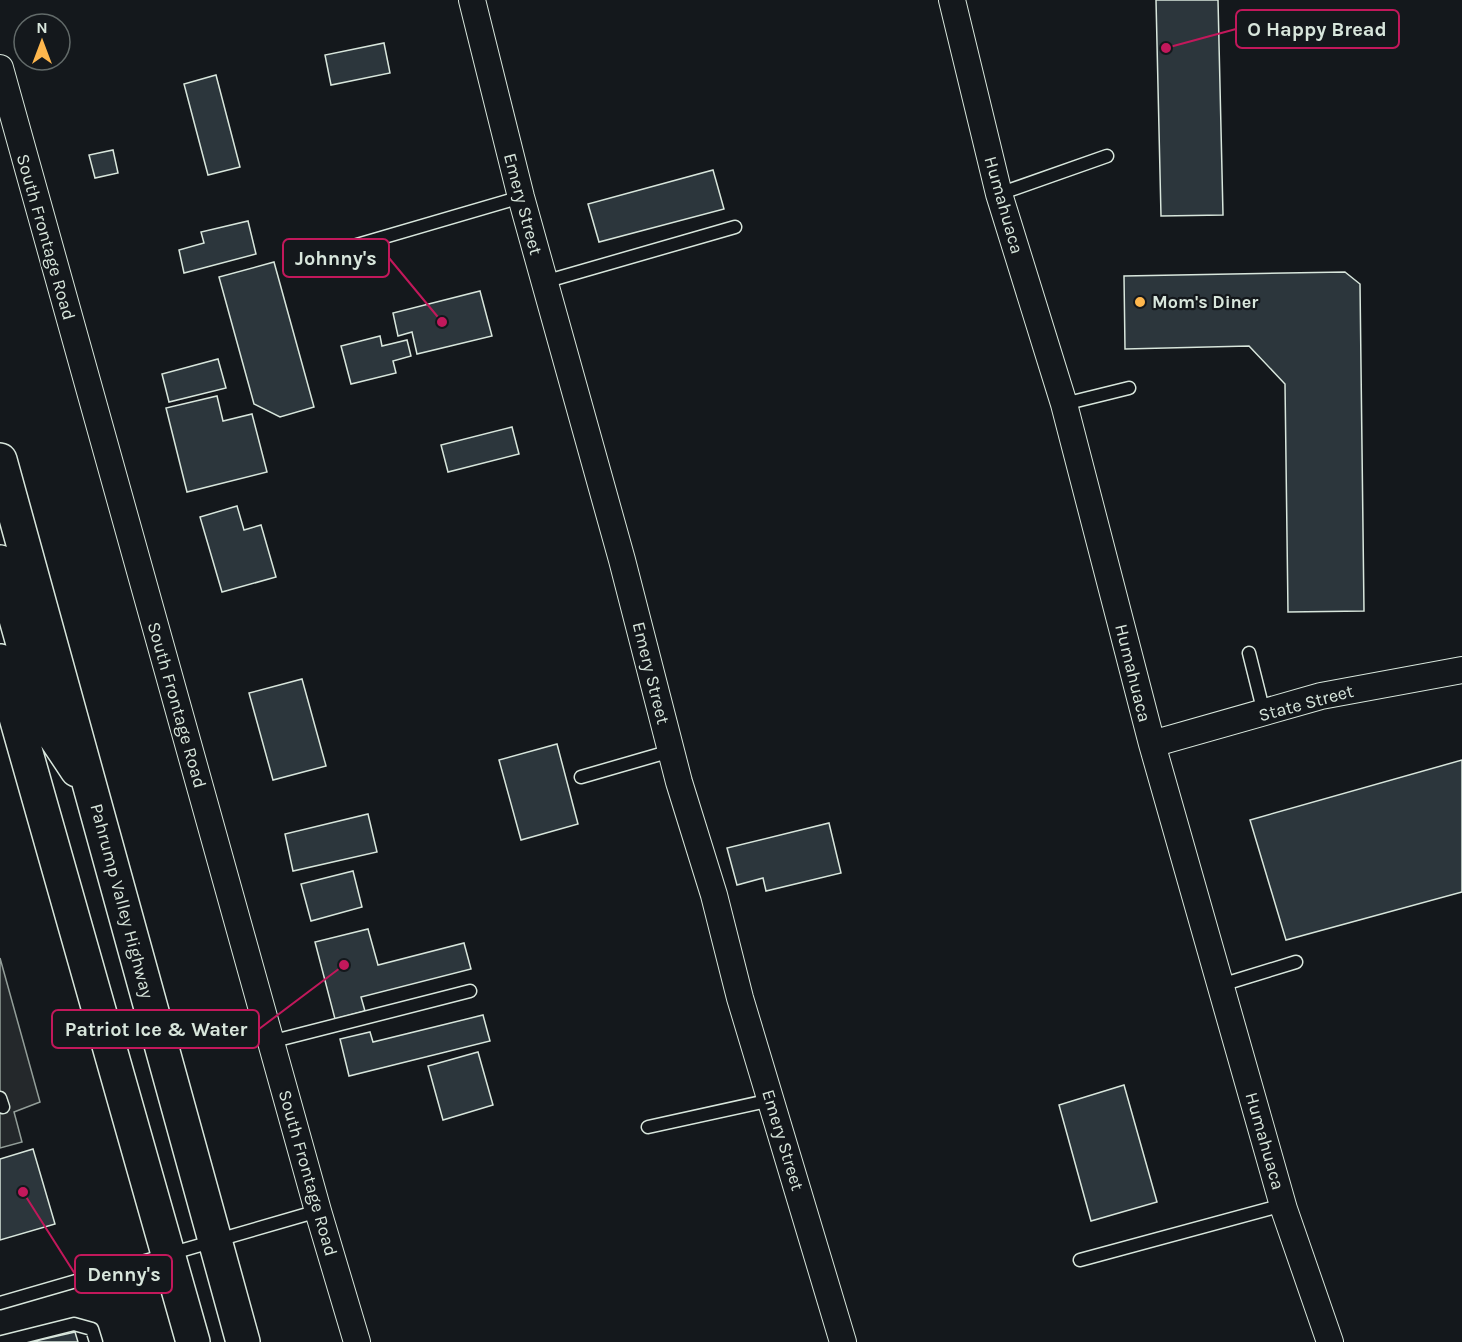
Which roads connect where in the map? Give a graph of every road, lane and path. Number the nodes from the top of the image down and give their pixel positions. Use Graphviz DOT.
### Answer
graph roads {
  1 [pos="472,0"];
  2 [pos="952,0"];
  3 [pos="0,68"];
  4 [pos="9,138"];
  5 [pos="1107,156"];
  6 [pos="999,194"];
  7 [pos="520,197"];
  8 [pos="735,226"];
  9 [pos="309,259"];
  10 [pos="544,282"];
  11 [pos="1129,388"];
  12 [pos="1064,404"];
  13 [pos="0,459"];
  14 [pos="0,562"];
  15 [pos="1249,653"];
  16 [pos="0,661"];
  17 [pos="1462,670"];
  18 [pos="1264,713"];
  19 [pos="1152,744"];
  20 [pos="671,751"];
  21 [pos="581,777"];
  22 [pos="91,785"];
  23 [pos="1296,962"];
  24 [pos="1221,985"];
  25 [pos="470,991"];
  26 [pos="270,1042"];
  27 [pos="771,1100"];
  28 [pos="648,1127"];
  29 [pos="1283,1205"];
  30 [pos="318,1211"];
  31 [pos="217,1239"];
  32 [pos="168,1253"];
  33 [pos="1080,1260"];
  34 [pos="0,1303"];
  35 [pos="2,1342"];
  36 [pos="96,1342"];
  37 [pos="193,1342"];
  38 [pos="243,1342"];
  39 [pos="357,1342"];
  40 [pos="843,1342"];
  41 [pos="1330,1342"];
  1 -- 7 [label="street, Emery Street"];
  2 -- 6 [label="street, Humahuaca"];
  3 -- 4 [label="street, South Frontage Road"];
  4 -- 26 [label="street, South Frontage Road"];
  5 -- 6 [label="lane"];
  6 -- 12 [label="street, Humahuaca"];
  7 -- 9 [label="lane"];
  7 -- 10 [label="street, Emery Street"];
  8 -- 10 [label="lane"];
  10 -- 20 [label="street, Emery Street"];
  11 -- 12 [label="lane"];
  12 -- 19 [label="street, Humahuaca"];
  13 -- 22 [label="highway, Pahrump Valley Highway"];
  14 -- 22 [label="highway"];
  15 -- 18 [label="lane"];
  16 -- 32 [label="highway"];
  17 -- 18 [label="street, State Street"];
  18 -- 19 [label="street, State Street"];
  19 -- 24 [label="street, Humahuaca"];
  20 -- 21 [label="lane"];
  20 -- 27 [label="street, Emery Street"];
  22 -- 31 [label="highway, Pahrump Valley Highway"];
  23 -- 24 [label="lane"];
  24 -- 29 [label="street, Humahuaca"];
  25 -- 26 [label="lane"];
  26 -- 30 [label="street, South Frontage Road"];
  27 -- 28 [label="lane"];
  27 -- 40 [label="street, Emery Street"];
  29 -- 33 [label="lane"];
  29 -- 41 [label="street, Humahuaca"];
  30 -- 31 [label="lane"];
  30 -- 39 [label="street, South Frontage Road"];
  31 -- 32 [label="lane"];
  31 -- 38 [label="highway, Pahrump Valley Highway"];
  32 -- 34 [label="lane"];
  32 -- 37 [label="highway"];
  35 -- 36 [label="lane"];
}
